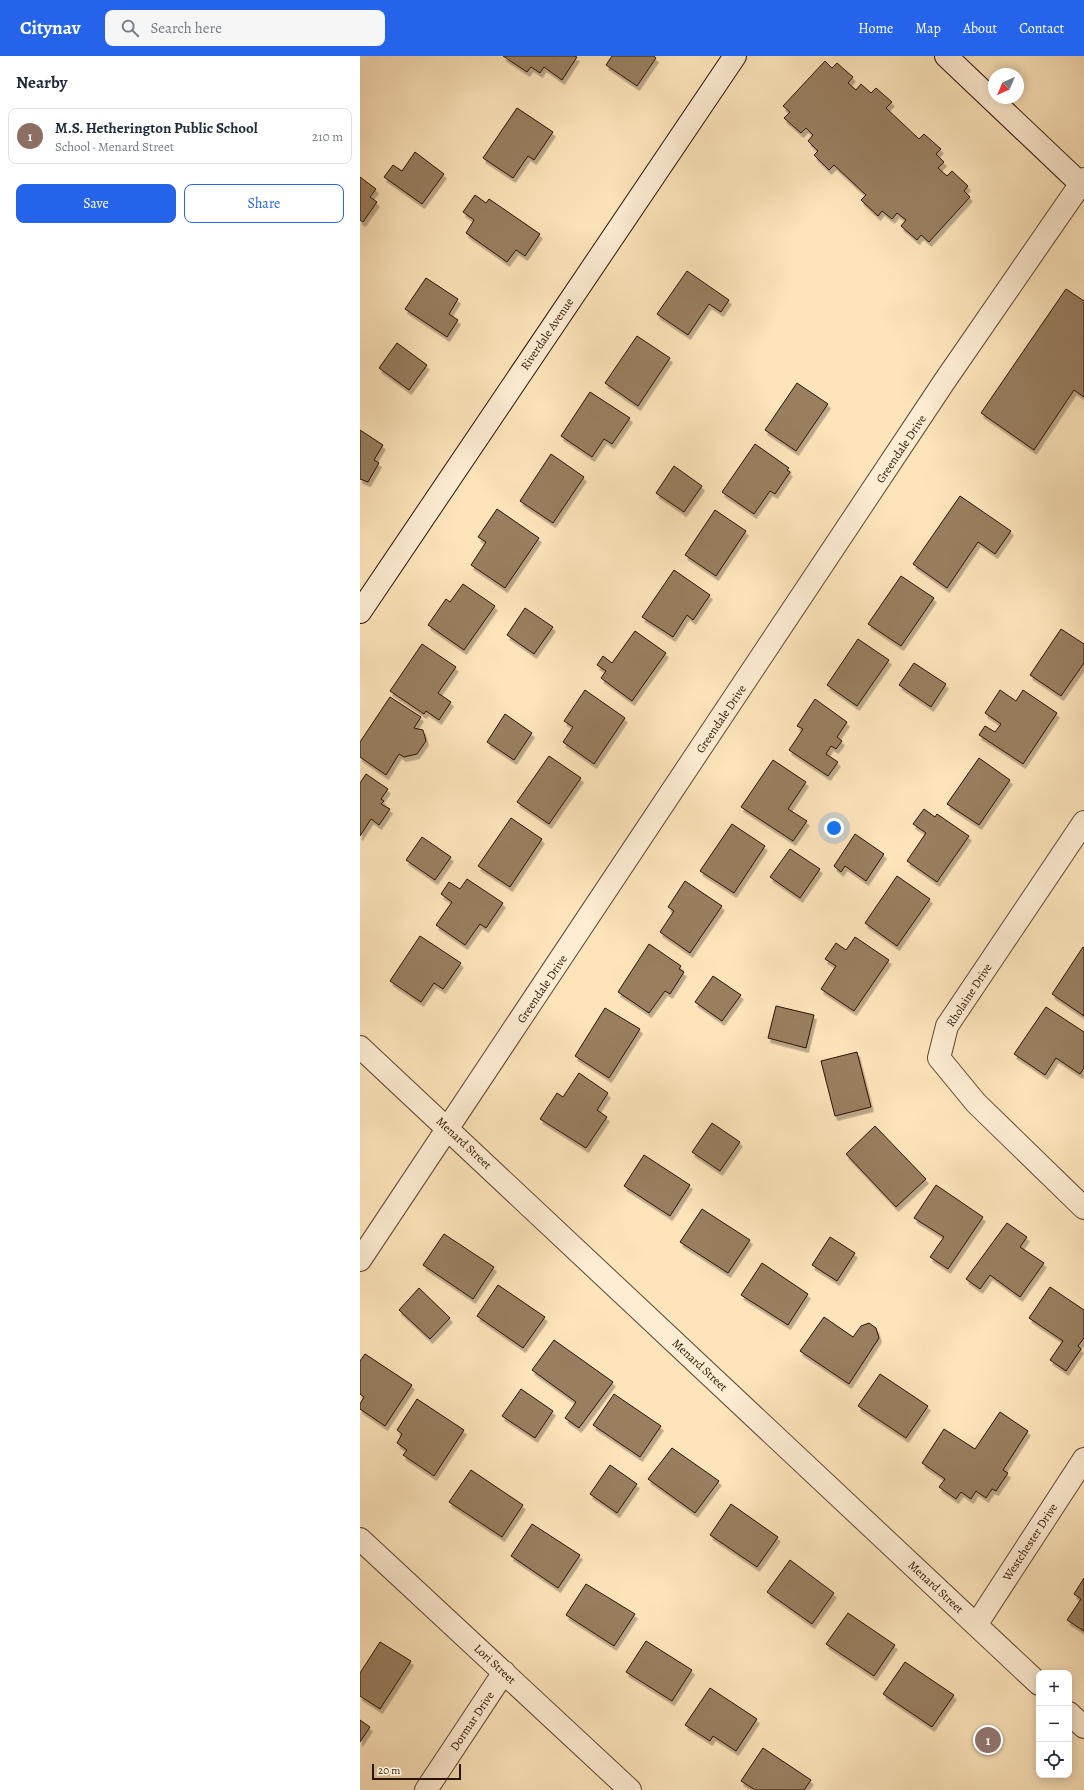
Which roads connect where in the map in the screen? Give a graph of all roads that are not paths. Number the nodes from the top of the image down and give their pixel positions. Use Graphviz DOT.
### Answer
graph roads {
  1 [pos="735,56"];
  2 [pos="946,56"];
  3 [pos="1083,183"];
  4 [pos="360,612"];
  5 [pos="1084,822"];
  6 [pos="360,1047"];
  7 [pos="449,1129"];
  8 [pos="1084,1208"];
  9 [pos="360,1260"];
  10 [pos="1084,1459"];
  11 [pos="360,1539"];
  12 [pos="976,1625"];
  13 [pos="504,1672"];
  14 [pos="1036,1681"];
  15 [pos="1072,1716"];
  16 [pos="1084,1727"];
  17 [pos="426,1790"];
  18 [pos="630,1790"];
  1 -- 4 [label="street, Riverdale Avenue"];
  2 -- 3 [label="street"];
  3 -- 7 [label="street, Greendale Drive"];
  5 -- 8 [label="street, Rholaine Drive"];
  6 -- 7 [label="street, Menard Street"];
  7 -- 9 [label="street, Greendale Drive"];
  7 -- 12 [label="street, Menard Street"];
  10 -- 12 [label="street, Westchester Drive"];
  11 -- 13 [label="street, Lori Street"];
  12 -- 14 [label="street, Menard Street"];
  13 -- 17 [label="street, Dormar Drive"];
  13 -- 18 [label="street, Lori Street"];
  15 -- 16 [label="street"];
}
